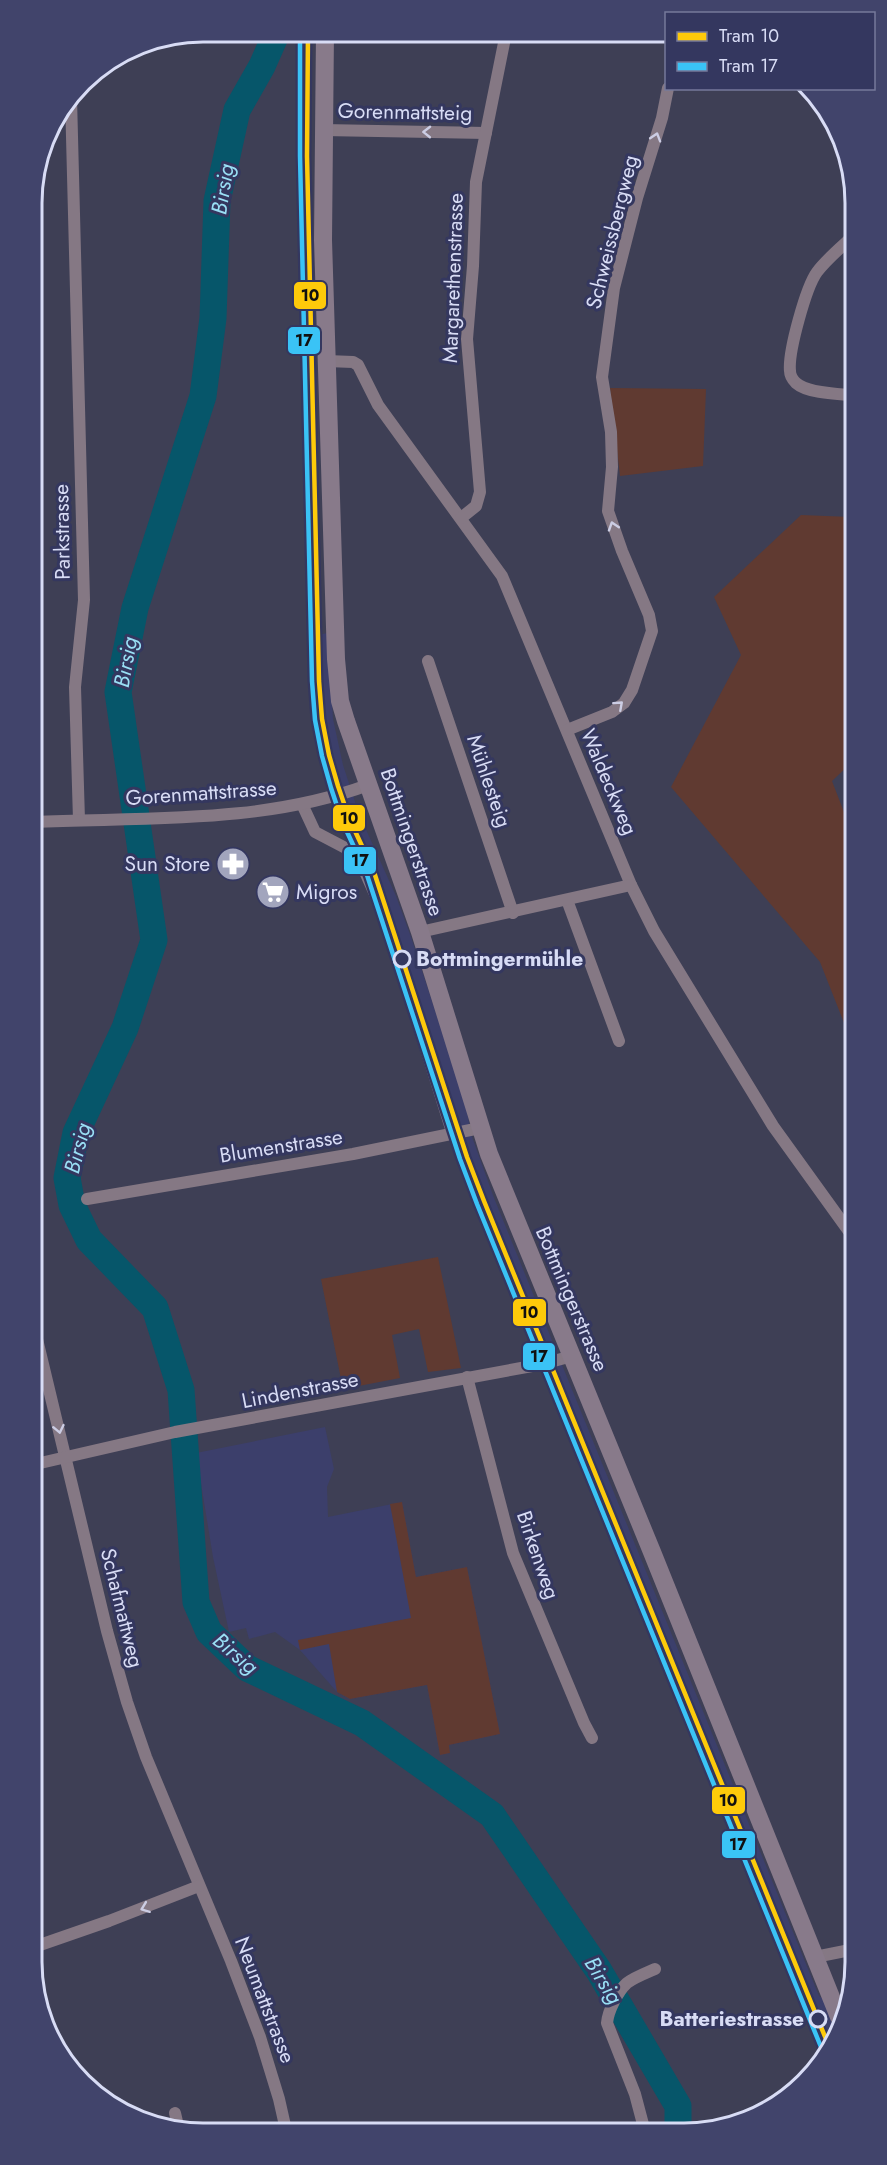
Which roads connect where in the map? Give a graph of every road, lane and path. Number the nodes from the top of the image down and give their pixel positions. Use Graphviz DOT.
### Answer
graph roads {
  1 [pos="325,42"];
  2 [pos="504,42"];
  3 [pos="668,90"];
  4 [pos="71,111"];
  5 [pos="323,130"];
  6 [pos="486,133"];
  7 [pos="845,244"];
  8 [pos="327,361"];
  9 [pos="845,394"];
  10 [pos="461,518"];
  11 [pos="428,661"];
  12 [pos="567,730"];
  13 [pos="368,785"];
  14 [pos="302,804"];
  15 [pos="79,820"];
  16 [pos="42,822"];
  17 [pos="631,885"];
  18 [pos="567,900"];
  19 [pos="513,913"];
  20 [pos="420,932"];
  21 [pos="619,1041"];
  22 [pos="480,1128"];
  23 [pos="453,1135"];
  24 [pos="87,1199"];
  25 [pos="845,1226"];
  26 [pos="572,1356"];
  27 [pos="42,1360"];
  28 [pos="467,1377"];
  29 [pos="65,1457"];
  30 [pos="42,1463"];
  31 [pos="592,1738"];
  32 [pos="199,1886"];
  33 [pos="42,1944"];
  34 [pos="845,1951"];
  35 [pos="815,1957"];
  36 [pos="655,1969"];
  37 [pos="837,2011"];
  38 [pos="175,2113"];
  39 [pos="177,2121"];
  40 [pos="284,2123"];
  41 [pos="643,2123"];
  1 -- 5 [label="main road, Bottmingerstrasse"];
  2 -- 6 [label="street, Margarethenstrasse"];
  12 -- 3 [label="street, Schweissbergweg, one-way"];
  4 -- 15 [label="street, Parkstrasse"];
  6 -- 5 [label="street, Gorenmattsteig, one-way"];
  5 -- 8 [label="main road, Bottmingerstrasse"];
  6 -- 10 [label="street, Margarethenstrasse"];
  7 -- 9 [label="street"];
  8 -- 10 [label="street, Waldeckweg"];
  8 -- 13 [label="main road, Bottmingerstrasse"];
  10 -- 12 [label="street, Waldeckweg"];
  11 -- 19 [label="street, Mühlesteig"];
  12 -- 17 [label="street, Waldeckweg"];
  13 -- 14 [label="street, Gorenmattstrasse"];
  13 -- 20 [label="main road, Bottmingerstrasse"];
  14 -- 15 [label="street, Gorenmattstrasse"];
  14 -- 23 [label="street"];
  15 -- 16 [label="street, Gorenmattstrasse"];
  17 -- 18 [label="street"];
  17 -- 25 [label="street, Waldeckweg"];
  18 -- 19 [label="street"];
  18 -- 21 [label="street"];
  19 -- 20 [label="street"];
  20 -- 22 [label="main road, Bottmingerstrasse"];
  22 -- 23 [label="street, Blumenstrasse"];
  22 -- 26 [label="main road, Bottmingerstrasse"];
  23 -- 24 [label="street, Blumenstrasse"];
  26 -- 28 [label="street, Lindenstrasse"];
  26 -- 35 [label="main road, Bottmingerstrasse"];
  27 -- 29 [label="street, Schafmattweg, one-way"];
  28 -- 29 [label="street, Lindenstrasse"];
  28 -- 31 [label="street, Birkenweg"];
  29 -- 30 [label="street, Lindenstrasse"];
  29 -- 32 [label="street, Schafmattweg"];
  32 -- 33 [label="street, one-way"];
  32 -- 40 [label="street, Neumattstrasse"];
  34 -- 35 [label="street"];
  35 -- 37 [label="main road, Bottmingerstrasse"];
  36 -- 41 [label="street"];
  38 -- 39 [label="street"];
}
